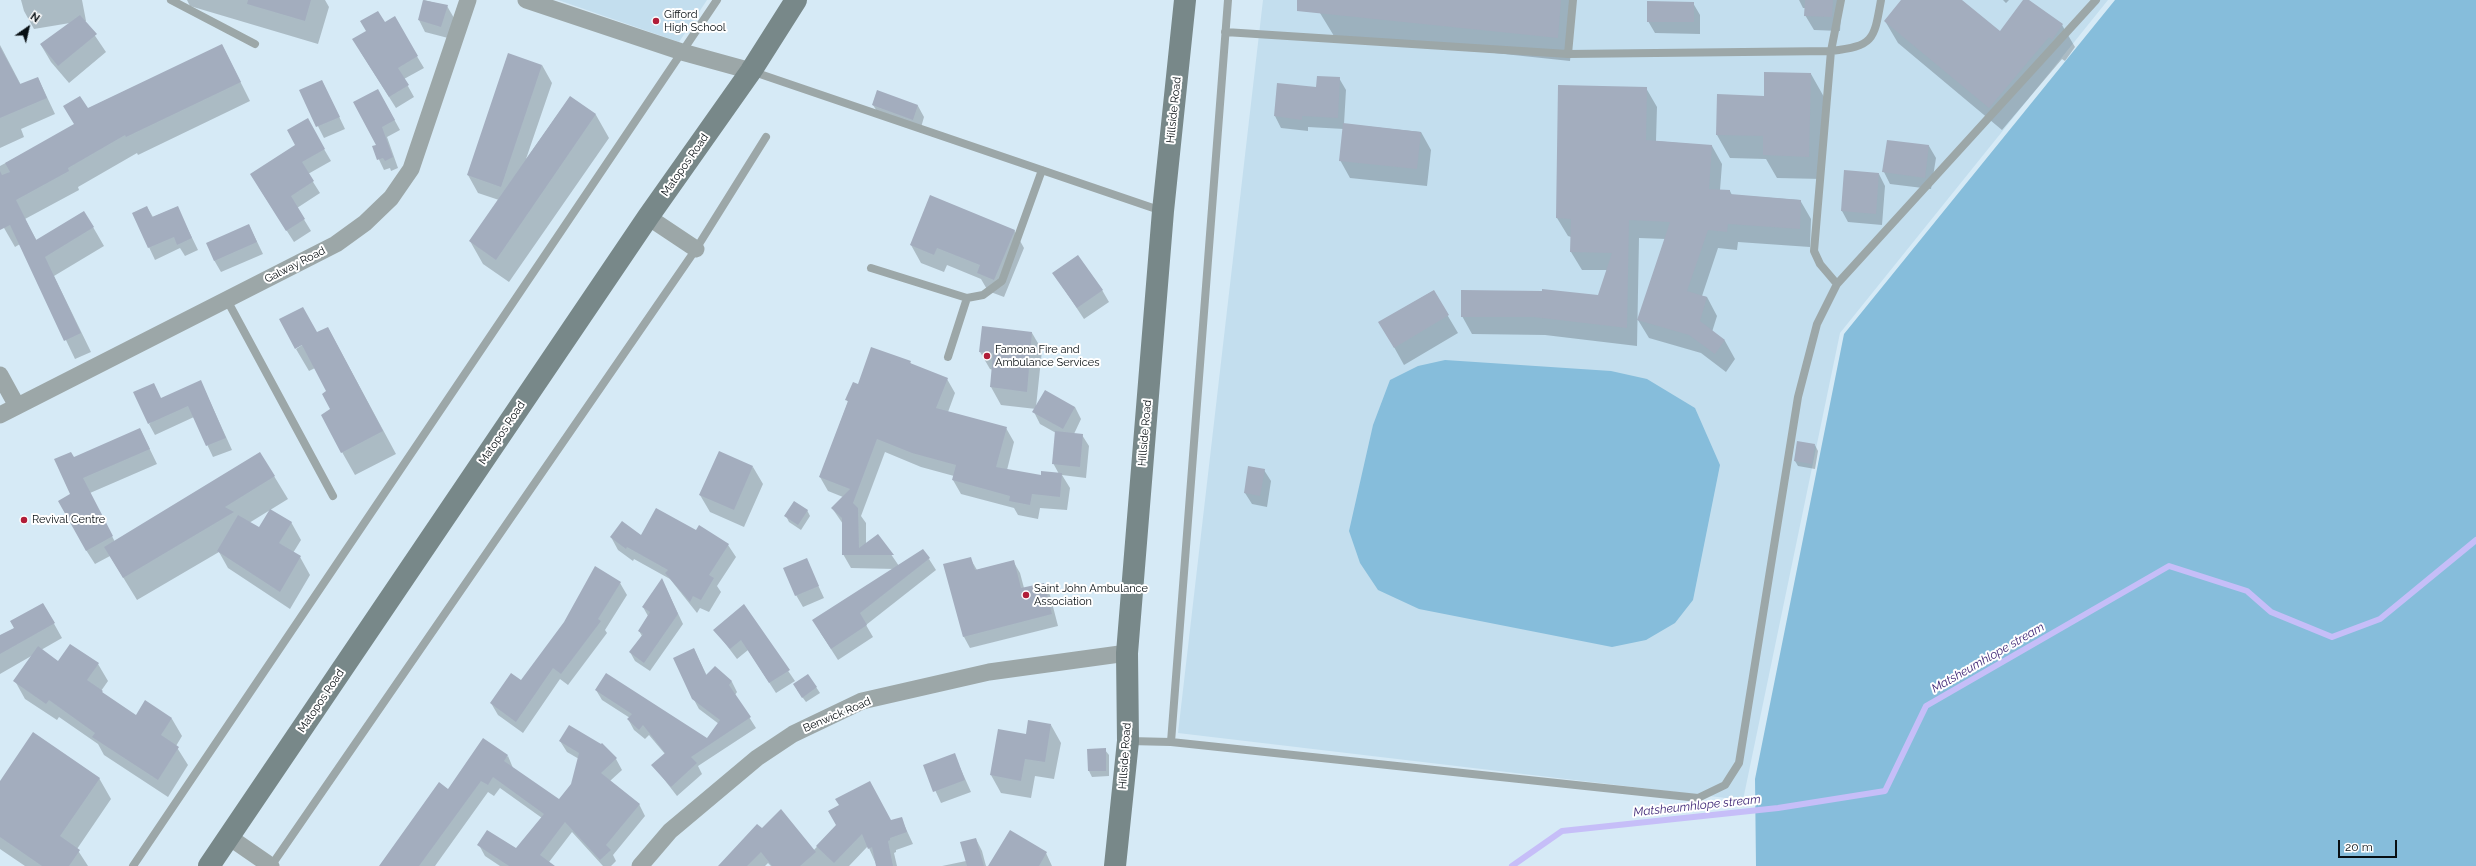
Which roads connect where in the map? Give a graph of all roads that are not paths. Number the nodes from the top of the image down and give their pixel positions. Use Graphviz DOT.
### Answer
graph roads {
  1 [pos="171,0"];
  2 [pos="468,0"];
  3 [pos="526,0"];
  4 [pos="716,0"];
  5 [pos="796,0"];
  6 [pos="1185,0"];
  7 [pos="1228,0"];
  8 [pos="1573,0"];
  9 [pos="1840,0"];
  10 [pos="1881,0"];
  11 [pos="2096,0"];
  12 [pos="1225,32"];
  13 [pos="255,44"];
  14 [pos="1831,51"];
  15 [pos="682,52"];
  16 [pos="1568,54"];
  17 [pos="751,70"];
  18 [pos="766,137"];
  19 [pos="1042,170"];
  20 [pos="1163,211"];
  21 [pos="648,217"];
  22 [pos="696,249"];
  23 [pos="871,268"];
  24 [pos="1837,284"];
  25 [pos="967,298"];
  26 [pos="227,300"];
  27 [pos="948,357"];
  28 [pos="0,375"];
  29 [pos="17,406"];
  30 [pos="0,415"];
  31 [pos="333,496"];
  32 [pos="1127,653"];
  33 [pos="1128,741"];
  34 [pos="1171,742"];
  35 [pos="229,837"];
  36 [pos="133,866"];
  37 [pos="209,866"];
  38 [pos="271,866"];
  39 [pos="640,866"];
  40 [pos="1115,866"];
  1 -- 13 [label="lane"];
  2 -- 26 [label="street, Galway Road"];
  3 -- 15 [label="street"];
  4 -- 15 [label="lane"];
  5 -- 17 [label="main road, Matopos Road"];
  6 -- 20 [label="main road, Hillside Road"];
  7 -- 12 [label="lane"];
  8 -- 16 [label="lane"];
  9 -- 14 [label="lane"];
  10 -- 14 [label="lane"];
  11 -- 24 [label="lane"];
  12 -- 16 [label="lane"];
  12 -- 34 [label="lane"];
  14 -- 16 [label="lane"];
  14 -- 24 [label="lane"];
  15 -- 17 [label="street"];
  15 -- 36 [label="lane"];
  17 -- 19 [label="lane"];
  17 -- 21 [label="main road, Matopos Road"];
  18 -- 22 [label="lane"];
  19 -- 20 [label="lane"];
  19 -- 25 [label="lane"];
  20 -- 32 [label="main road, Hillside Road"];
  21 -- 22 [label="street"];
  21 -- 35 [label="main road, Matopos Road"];
  22 -- 38 [label="lane"];
  23 -- 25 [label="lane"];
  24 -- 34 [label="lane"];
  25 -- 27 [label="lane"];
  26 -- 29 [label="street, Galway Road"];
  26 -- 31 [label="lane"];
  28 -- 29 [label="street"];
  29 -- 30 [label="street, Galway Road"];
  32 -- 33 [label="main road, Hillside Road"];
  32 -- 39 [label="street, Benwick Road"];
  33 -- 34 [label="lane"];
  33 -- 40 [label="main road, Hillside Road"];
  35 -- 37 [label="main road, Matopos Road"];
  35 -- 38 [label="street"];
}
